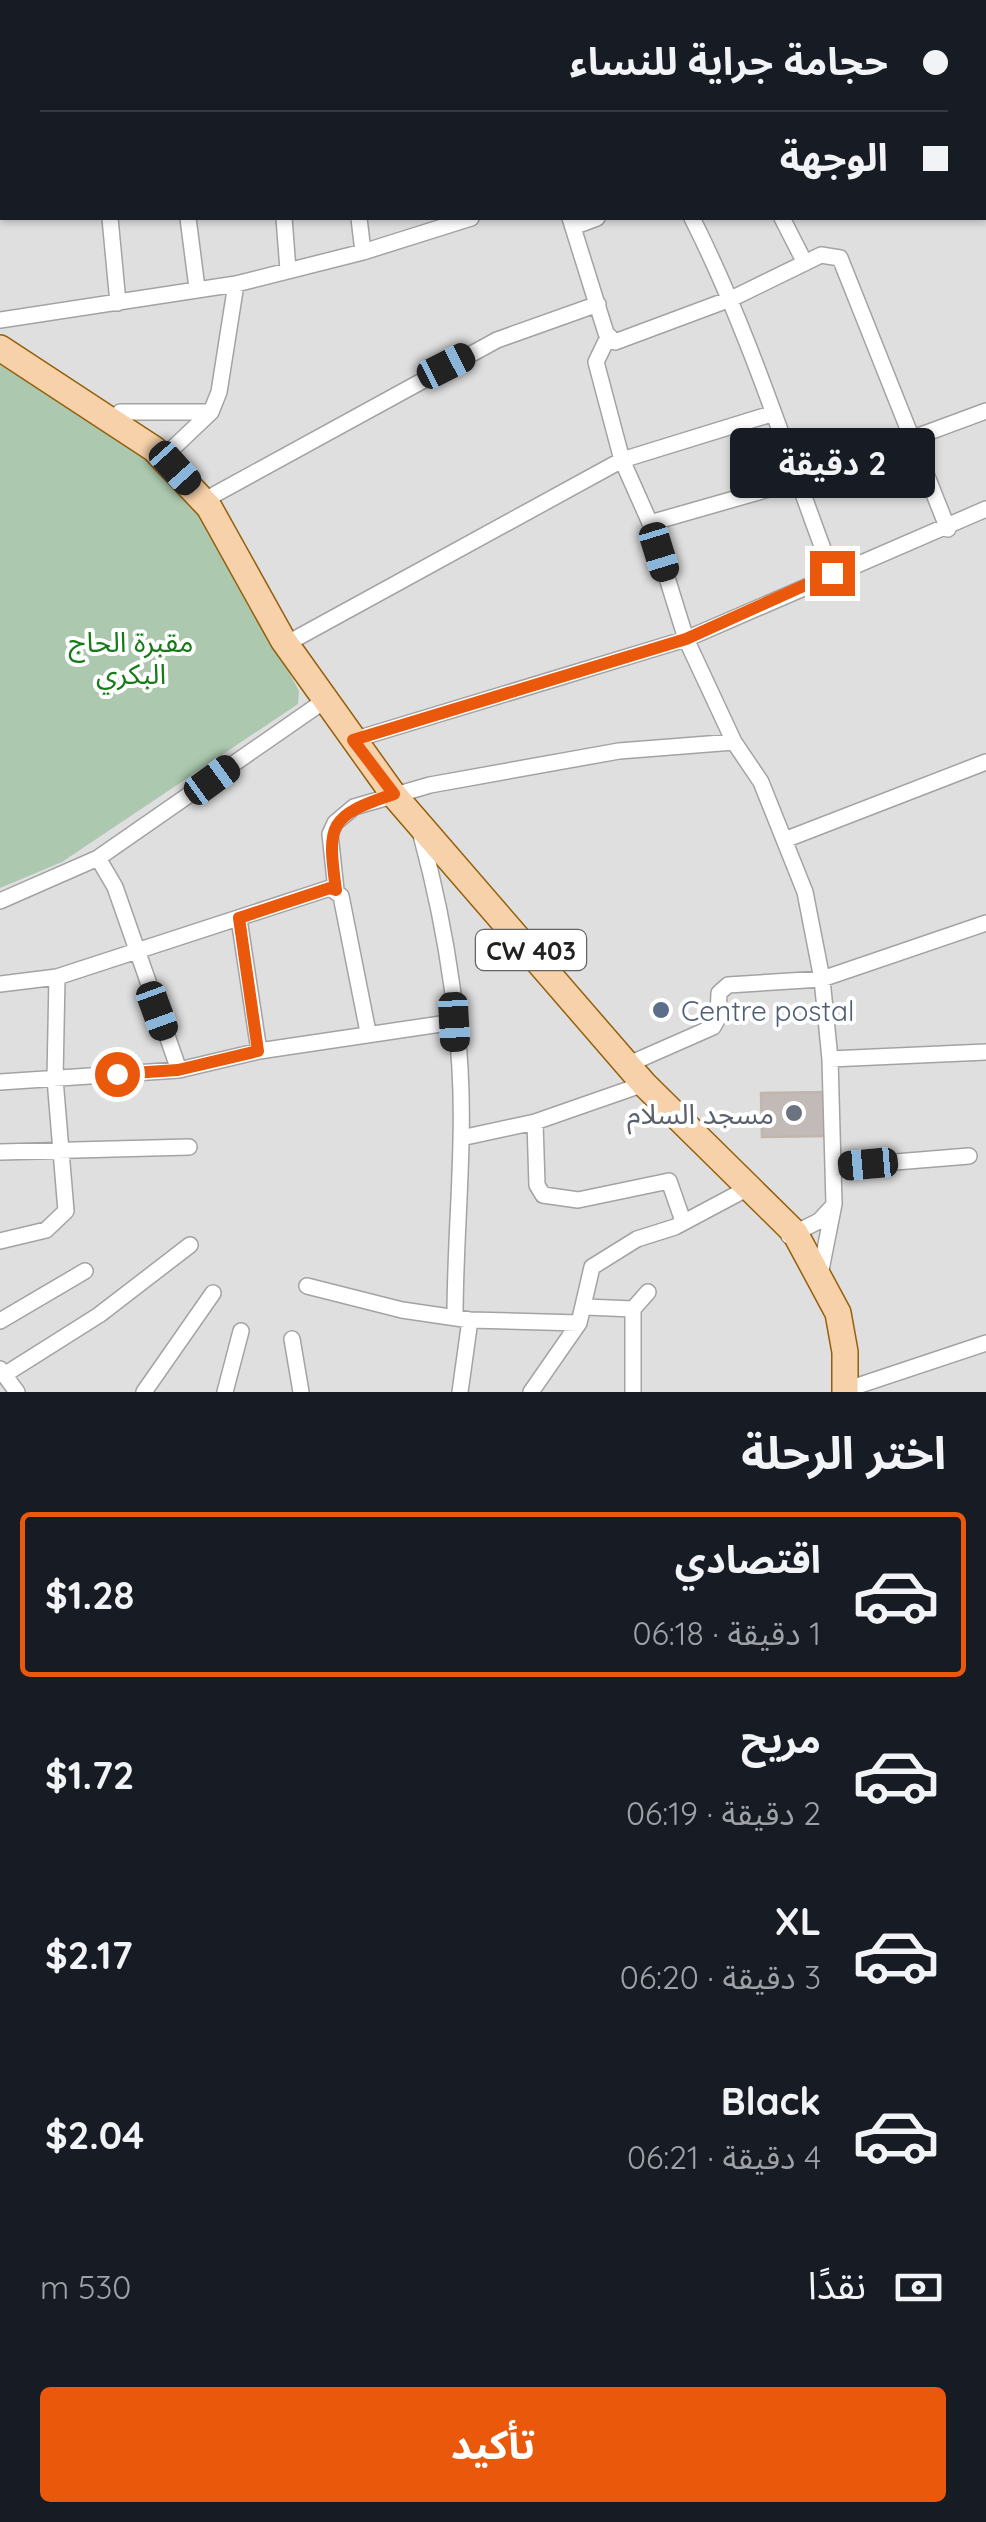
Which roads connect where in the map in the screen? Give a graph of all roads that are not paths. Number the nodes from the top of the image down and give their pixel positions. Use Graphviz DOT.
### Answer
graph roads {
  1 [pos="110,220"];
  2 [pos="188,220"];
  3 [pos="284,220"];
  4 [pos="360,220"];
  5 [pos="459,220"];
  6 [pos="693,220"];
  7 [pos="783,220"];
  8 [pos="572,222"];
  9 [pos="363,252"];
  10 [pos="805,262"];
  11 [pos="288,270"];
  12 [pos="236,284"];
  13 [pos="196,288"];
  14 [pos="732,298"];
  15 [pos="118,303"];
  16 [pos="598,304"];
  17 [pos="0,320"];
  18 [pos="0,337"];
  19 [pos="608,337"];
  20 [pos="0,348"];
  21 [pos="986,411"];
  22 [pos="120,412"];
  23 [pos="210,412"];
  24 [pos="771,414"];
  25 [pos="915,437"];
  26 [pos="171,450"];
  27 [pos="622,460"];
  28 [pos="797,481"];
  29 [pos="212,496"];
  30 [pos="986,509"];
  31 [pos="650,522"];
  32 [pos="948,529"];
  33 [pos="832,573"];
  34 [pos="295,639"];
  35 [pos="686,639"];
  36 [pos="324,701"];
  37 [pos="353,740"];
  38 [pos="734,742"];
  39 [pos="986,762"];
  40 [pos="394,794"];
  41 [pos="417,817"];
  42 [pos="787,839"];
  43 [pos="98,858"];
  44 [pos="336,890"];
  45 [pos="0,901"];
  46 [pos="239,918"];
  47 [pos="986,923"];
  48 [pos="136,952"];
  49 [pos="57,977"];
  50 [pos="822,979"];
  51 [pos="0,984"];
  52 [pos="454,1022"];
  53 [pos="368,1032"];
  54 [pos="258,1051"];
  55 [pos="986,1052"];
  56 [pos="830,1058"];
  57 [pos="178,1070"];
  58 [pos="636,1074"];
  59 [pos="55,1079"];
  60 [pos="0,1082"];
  61 [pos="535,1122"];
  62 [pos="462,1138"];
  63 [pos="189,1147"];
  64 [pos="64,1150"];
  65 [pos="0,1152"];
  66 [pos="969,1156"];
  67 [pos="834,1167"];
  68 [pos="752,1186"];
  69 [pos="834,1204"];
  70 [pos="683,1222"];
  71 [pos="790,1236"];
  72 [pos="0,1241"];
  73 [pos="190,1245"];
  74 [pos="85,1271"];
  75 [pos="819,1282"];
  76 [pos="307,1286"];
  77 [pos="648,1292"];
  78 [pos="213,1294"];
  79 [pos="632,1309"];
  80 [pos="582,1315"];
  81 [pos="462,1318"];
  82 [pos="0,1320"];
  83 [pos="240,1331"];
  84 [pos="292,1339"];
  85 [pos="986,1343"];
  86 [pos="2,1372"];
  87 [pos="842,1391"];
  88 [pos="17,1392"];
  89 [pos="144,1392"];
  90 [pos="226,1392"];
  91 [pos="301,1392"];
  92 [pos="460,1392"];
  93 [pos="531,1392"];
  94 [pos="633,1392"];
  1 -- 15 [label="street"];
  2 -- 13 [label="street"];
  3 -- 11 [label="street"];
  4 -- 9 [label="street"];
  5 -- 9 [label="street"];
  6 -- 14 [label="street"];
  7 -- 10 [label="street"];
  8 -- 16 [label="street"];
  9 -- 11 [label="street"];
  10 -- 14 [label="street"];
  10 -- 25 [label="street"];
  11 -- 12 [label="street"];
  12 -- 13 [label="street"];
  12 -- 23 [label="street"];
  13 -- 15 [label="street"];
  14 -- 19 [label="street"];
  14 -- 24 [label="street"];
  15 -- 17 [label="street"];
  16 -- 19 [label="street"];
  16 -- 29 [label="street"];
  18 -- 22 [label="main road, CW 403"];
  19 -- 27 [label="street"];
  20 -- 36 [label="main road, CW 403"];
  21 -- 25 [label="street"];
  22 -- 23 [label="street"];
  22 -- 26 [label="main road, CW 403"];
  23 -- 26 [label="street"];
  24 -- 27 [label="street"];
  24 -- 28 [label="street"];
  25 -- 28 [label="street"];
  25 -- 32 [label="street"];
  26 -- 29 [label="main road, CW 403"];
  27 -- 31 [label="street"];
  27 -- 34 [label="street"];
  28 -- 31 [label="street"];
  28 -- 33 [label="street"];
  29 -- 34 [label="main road, CW 403"];
  30 -- 32 [label="street"];
  31 -- 35 [label="street"];
  32 -- 33 [label="street"];
  33 -- 35 [label="street"];
  34 -- 36 [label="main road, CW 403"];
  35 -- 37 [label="street"];
  35 -- 38 [label="street"];
  36 -- 37 [label="main road, CW 403"];
  36 -- 43 [label="street"];
  37 -- 40 [label="main road, CW 403"];
  38 -- 40 [label="street"];
  38 -- 42 [label="street"];
  39 -- 42 [label="street"];
  40 -- 41 [label="main road, CW 403"];
  40 -- 44 [label="street"];
  41 -- 52 [label="street"];
  41 -- 58 [label="main road, CW 403"];
  42 -- 50 [label="street"];
  43 -- 45 [label="street"];
  43 -- 48 [label="street"];
  44 -- 46 [label="street"];
  44 -- 53 [label="street"];
  46 -- 48 [label="street"];
  46 -- 54 [label="street"];
  47 -- 50 [label="street"];
  48 -- 49 [label="street"];
  48 -- 57 [label="street"];
  49 -- 51 [label="street"];
  49 -- 59 [label="street"];
  50 -- 56 [label="street"];
  50 -- 58 [label="street"];
  52 -- 53 [label="street"];
  52 -- 62 [label="street"];
  53 -- 54 [label="street"];
  54 -- 57 [label="street"];
  55 -- 56 [label="street"];
  56 -- 67 [label="street"];
  57 -- 59 [label="street"];
  58 -- 61 [label="street"];
  58 -- 68 [label="main road, CW 403"];
  59 -- 60 [label="street"];
  59 -- 64 [label="street"];
  61 -- 62 [label="street"];
  61 -- 70 [label="street"];
  62 -- 81 [label="street"];
  63 -- 64 [label="street"];
  64 -- 65 [label="street"];
  64 -- 72 [label="street"];
  66 -- 67 [label="street"];
  67 -- 69 [label="street"];
  68 -- 70 [label="street"];
  68 -- 71 [label="main road, CW 403"];
  69 -- 71 [label="street"];
  69 -- 75 [label="street"];
  70 -- 80 [label="street"];
  71 -- 75 [label="main road, CW 403"];
  73 -- 86 [label="street"];
  74 -- 82 [label="street"];
  75 -- 87 [label="main road, CW 403"];
  76 -- 81 [label="street"];
  77 -- 79 [label="street"];
  78 -- 89 [label="street"];
  79 -- 80 [label="street"];
  79 -- 94 [label="street"];
  80 -- 81 [label="street"];
  80 -- 93 [label="street"];
  81 -- 92 [label="street"];
  83 -- 90 [label="street"];
  84 -- 91 [label="street"];
  85 -- 87 [label="street"];
  86 -- 88 [label="street"];
}
